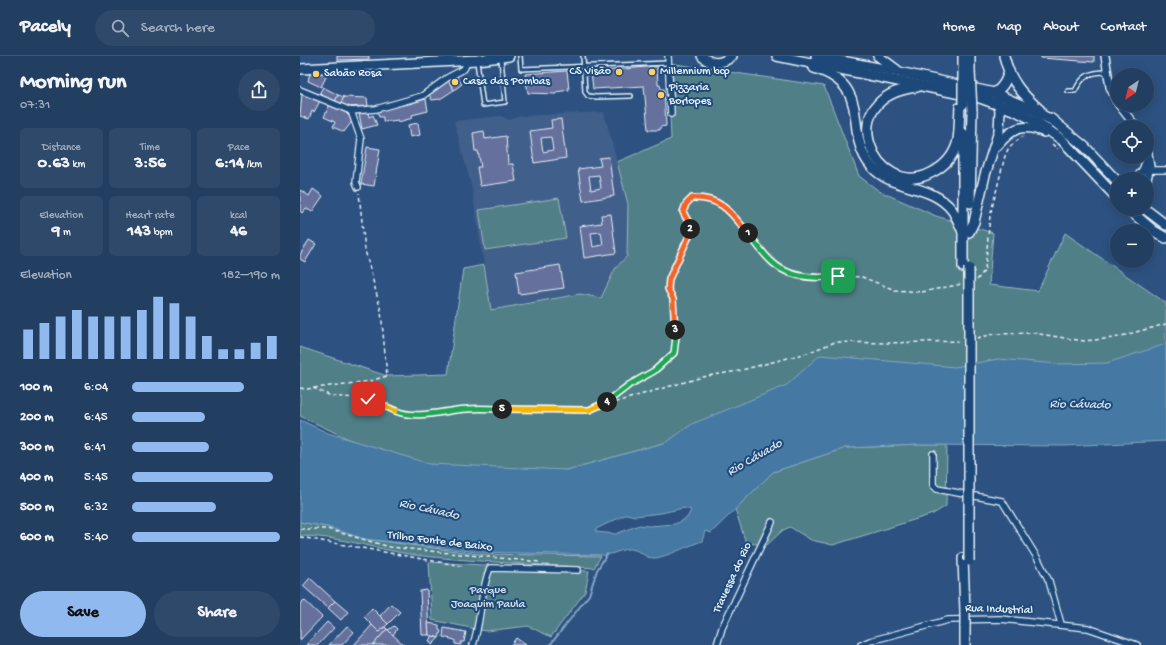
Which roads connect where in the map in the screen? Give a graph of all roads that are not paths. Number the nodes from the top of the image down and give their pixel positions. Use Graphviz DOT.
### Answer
graph roads {
  1 [pos="505,56"];
  2 [pos="520,56"];
  3 [pos="583,56"];
  4 [pos="668,56"];
  5 [pos="702,56"];
  6 [pos="732,56"];
  7 [pos="777,56"];
  8 [pos="816,56"];
  9 [pos="878,56"];
  10 [pos="963,56"];
  11 [pos="970,56"];
  12 [pos="1004,56"];
  13 [pos="1105,56"];
  14 [pos="466,59"];
  15 [pos="799,60"];
  16 [pos="668,63"];
  17 [pos="584,67"];
  18 [pos="300,68"];
  19 [pos="966,71"];
  20 [pos="900,72"];
  21 [pos="1106,72"];
  22 [pos="1008,74"];
  23 [pos="923,86"];
  24 [pos="1110,87"];
  25 [pos="300,90"];
  26 [pos="1068,91"];
  27 [pos="994,93"];
  28 [pos="631,96"];
  29 [pos="980,98"];
  30 [pos="963,104"];
  31 [pos="998,104"];
  32 [pos="351,111"];
  33 [pos="1124,112"];
  34 [pos="671,114"];
  35 [pos="1131,120"];
  36 [pos="1055,122"];
  37 [pos="1062,140"];
  38 [pos="994,149"];
  39 [pos="1147,164"];
  40 [pos="1146,170"];
  41 [pos="1166,170"];
  42 [pos="1110,174"];
  43 [pos="1099,177"];
  44 [pos="358,187"];
  45 [pos="1110,187"];
  46 [pos="1110,190"];
  47 [pos="1137,216"];
  48 [pos="1154,216"];
  49 [pos="1166,225"];
  50 [pos="966,233"];
  51 [pos="1166,238"];
  52 [pos="933,454"];
  53 [pos="772,522"];
  54 [pos="578,570"];
  55 [pos="1061,624"];
  56 [pos="967,627"];
  57 [pos="473,645"];
  58 [pos="717,645"];
  59 [pos="861,645"];
  60 [pos="965,645"];
  61 [pos="970,645"];
  62 [pos="1137,645"];
  1 -- 14 [label="main road"];
  1 -- 14 [label="lane"];
  2 -- 17 [label="lane"];
  3 -- 17 [label="lane"];
  4 -- 16 [label="street"];
  5 -- 6 [label="main road"];
  7 -- 15 [label="main road"];
  8 -- 20 [label="main road"];
  9 -- 20 [label="main road"];
  10 -- 19 [label="main road"];
  11 -- 19 [label="main road"];
  12 -- 22 [label="main road"];
  13 -- 21 [label="street"];
  14 -- 18 [label="main road"];
  14 -- 32 [label="street"];
  15 -- 23 [label="main road"];
  15 -- 50 [label="main road"];
  16 -- 17 [label="lane"];
  16 -- 34 [label="street"];
  17 -- 28 [label="lane"];
  19 -- 30 [label="main road, bridge"];
  19 -- 50 [label="main road, bridge"];
  20 -- 27 [label="main road"];
  21 -- 24 [label="street"];
  21 -- 26 [label="lane"];
  22 -- 27 [label="main road"];
  22 -- 36 [label="main road"];
  23 -- 29 [label="main road"];
  23 -- 30 [label="main road"];
  25 -- 32 [label="street"];
  27 -- 29 [label="main road"];
  27 -- 31 [label="main road"];
  27 -- 36 [label="main road"];
  29 -- 31 [label="main road"];
  30 -- 50 [label="main road"];
  31 -- 37 [label="main road"];
  31 -- 38 [label="main road"];
  32 -- 44 [label="street"];
  33 -- 35 [label="street"];
  36 -- 42 [label="main road"];
  37 -- 38 [label="main road"];
  37 -- 43 [label="main road"];
  38 -- 50 [label="main road"];
  39 -- 40 [label="street"];
  40 -- 41 [label="street"];
  43 -- 45 [label="street"];
  43 -- 46 [label="main road"];
  47 -- 51 [label="main road"];
  48 -- 49 [label="main road"];
  50 -- 56 [label="main road, bridge"];
  52 -- 55 [label="street"];
  53 -- 58 [label="street, Travessa do Rio"];
  54 -- 57 [label="street"];
  55 -- 59 [label="street, Rua Industrial"];
  55 -- 62 [label="street, Rua Industrial"];
  56 -- 60 [label="main road"];
  56 -- 61 [label="main road"];
}
